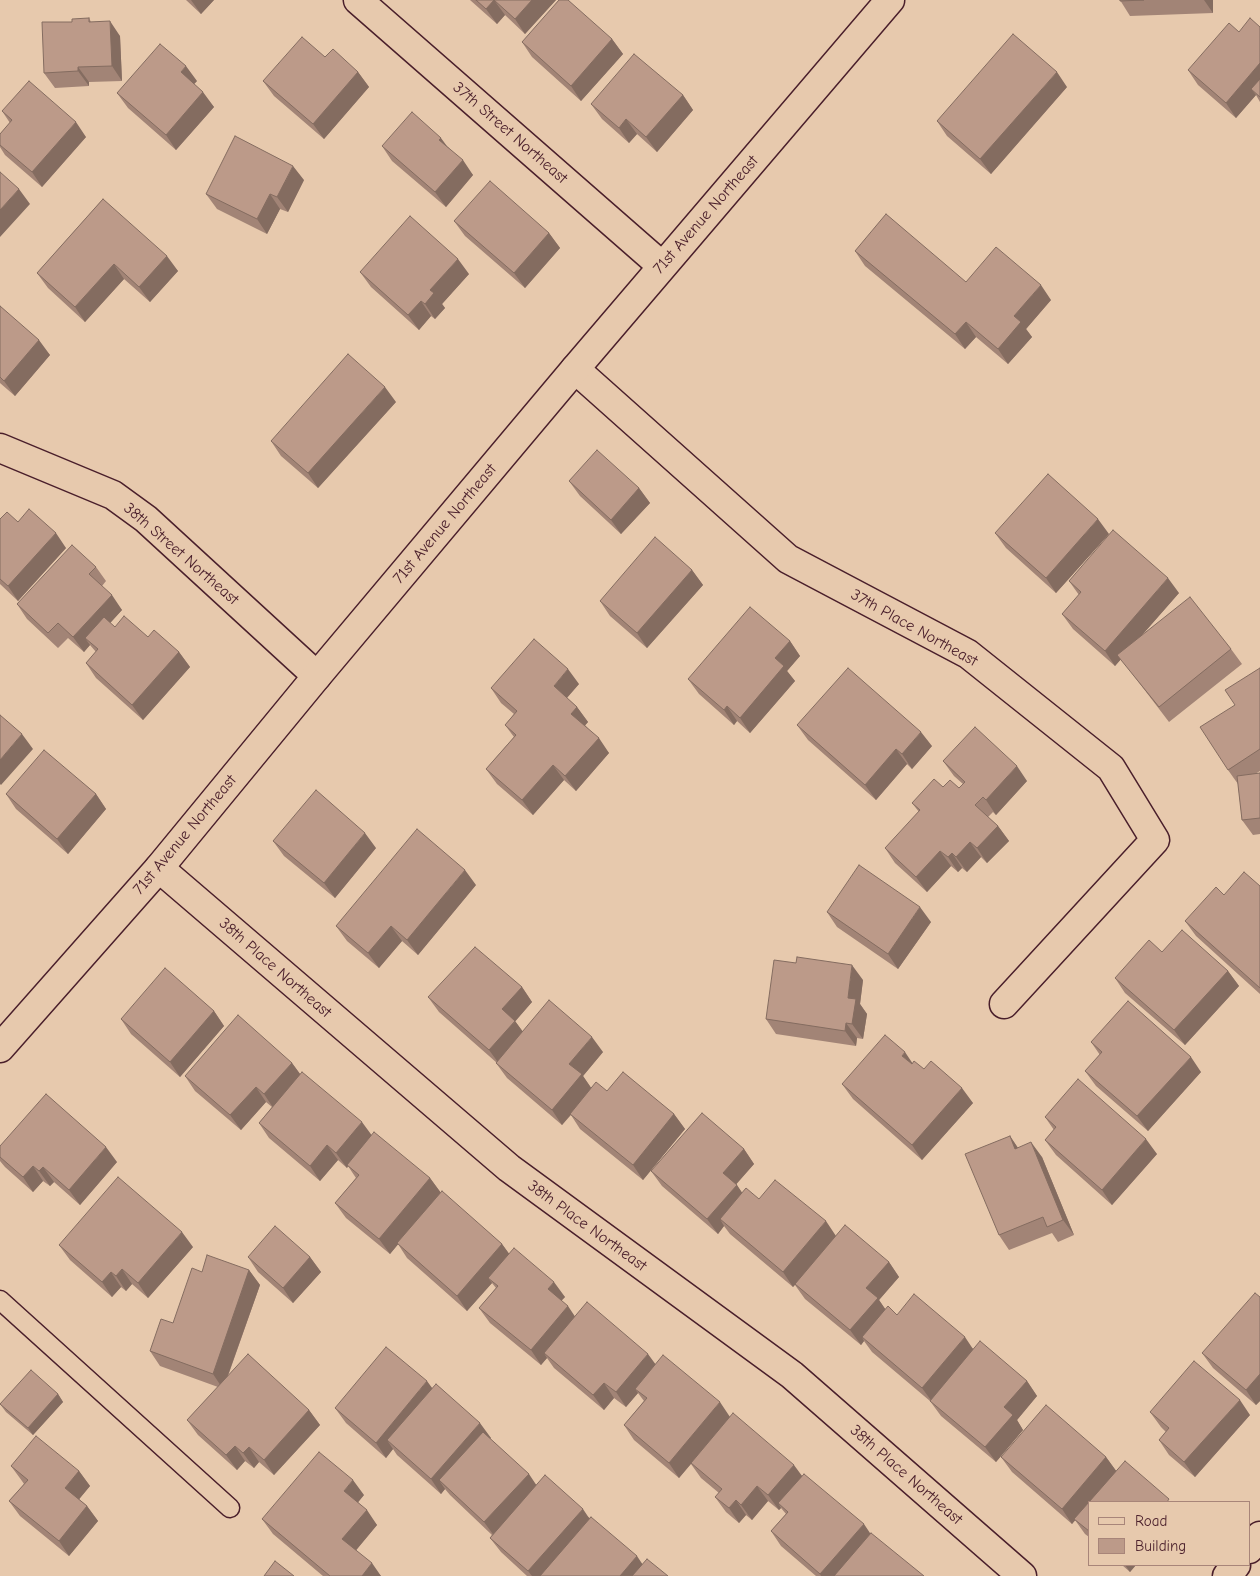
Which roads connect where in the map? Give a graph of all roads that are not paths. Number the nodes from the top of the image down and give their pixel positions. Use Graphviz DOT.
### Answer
graph roads {
  1 [pos="358,0"];
  2 [pos="890,0"];
  3 [pos="662,266"];
  4 [pos="574,369"];
  5 [pos="0,448"];
  6 [pos="318,676"];
  7 [pos="159,868"];
  8 [pos="1004,1004"];
  9 [pos="1,1044"];
  10 [pos="0,1300"];
  11 [pos="230,1508"];
  12 [pos="1260,1536"];
  13 [pos="1250,1548"];
  14 [pos="1235,1566"];
  15 [pos="1022,1576"];
  16 [pos="1227,1576"];
  1 -- 3 [label="street, 37th Street Northeast"];
  2 -- 3 [label="street, 71st Avenue Northeast"];
  3 -- 4 [label="street, 71st Avenue Northeast"];
  4 -- 6 [label="street, 71st Avenue Northeast"];
  4 -- 8 [label="street, 37th Place Northeast"];
  5 -- 6 [label="street, 38th Street Northeast"];
  6 -- 7 [label="street, 71st Avenue Northeast"];
  7 -- 9 [label="street, 71st Avenue Northeast"];
  7 -- 15 [label="street, 38th Place Northeast"];
  10 -- 11 [label="lane"];
  12 -- 13 [label="street"];
  14 -- 16 [label="street"];
}
